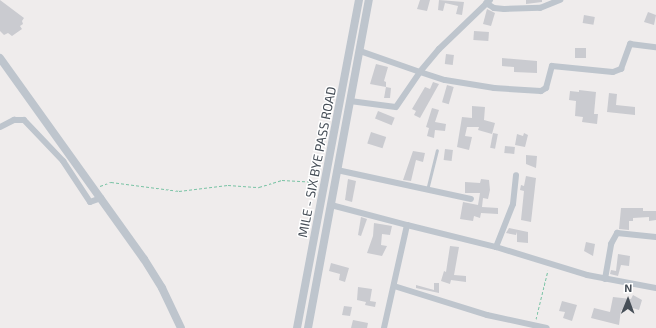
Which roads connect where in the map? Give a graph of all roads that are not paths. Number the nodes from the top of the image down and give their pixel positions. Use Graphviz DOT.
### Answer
graph roads {
  1 [pos="359,0"];
  2 [pos="369,0"];
  3 [pos="560,0"];
  4 [pos="488,1"];
  5 [pos="656,47"];
  6 [pos="360,51"];
  7 [pos="0,58"];
  8 [pos="420,72"];
  9 [pos="345,78"];
  10 [pos="355,79"];
  11 [pos="350,101"];
  12 [pos="0,127"];
  13 [pos="437,150"];
  14 [pos="338,170"];
  15 [pos="516,175"];
  16 [pos="427,190"];
  17 [pos="101,198"];
  18 [pos="471,199"];
  19 [pos="331,205"];
  20 [pos="407,225"];
  21 [pos="656,237"];
  22 [pos="496,247"];
  23 [pos="605,279"];
  24 [pos="394,286"];
  25 [pos="656,288"];
  26 [pos="181,328"];
  27 [pos="297,328"];
  28 [pos="308,328"];
  29 [pos="384,328"];
  30 [pos="547,328"];
  1 -- 9 [label="street, MILE - SIX BYE PASS ROAD"];
  2 -- 6 [label="street"];
  3 -- 4 [label="street"];
  4 -- 8 [label="street"];
  5 -- 8 [label="street"];
  6 -- 8 [label="street"];
  6 -- 10 [label="street"];
  7 -- 17 [label="street"];
  8 -- 11 [label="street"];
  9 -- 10 [label="street"];
  9 -- 27 [label="street, MILE - SIX BYE PASS ROAD"];
  10 -- 11 [label="street"];
  11 -- 14 [label="street"];
  12 -- 17 [label="street"];
  13 -- 16 [label="lane"];
  14 -- 16 [label="street"];
  14 -- 19 [label="street"];
  15 -- 22 [label="street"];
  16 -- 18 [label="street"];
  17 -- 26 [label="street"];
  19 -- 20 [label="street"];
  19 -- 28 [label="street"];
  20 -- 22 [label="street"];
  20 -- 24 [label="street"];
  21 -- 23 [label="street"];
  22 -- 23 [label="street"];
  23 -- 25 [label="street"];
  24 -- 29 [label="street"];
  24 -- 30 [label="street"];
}
